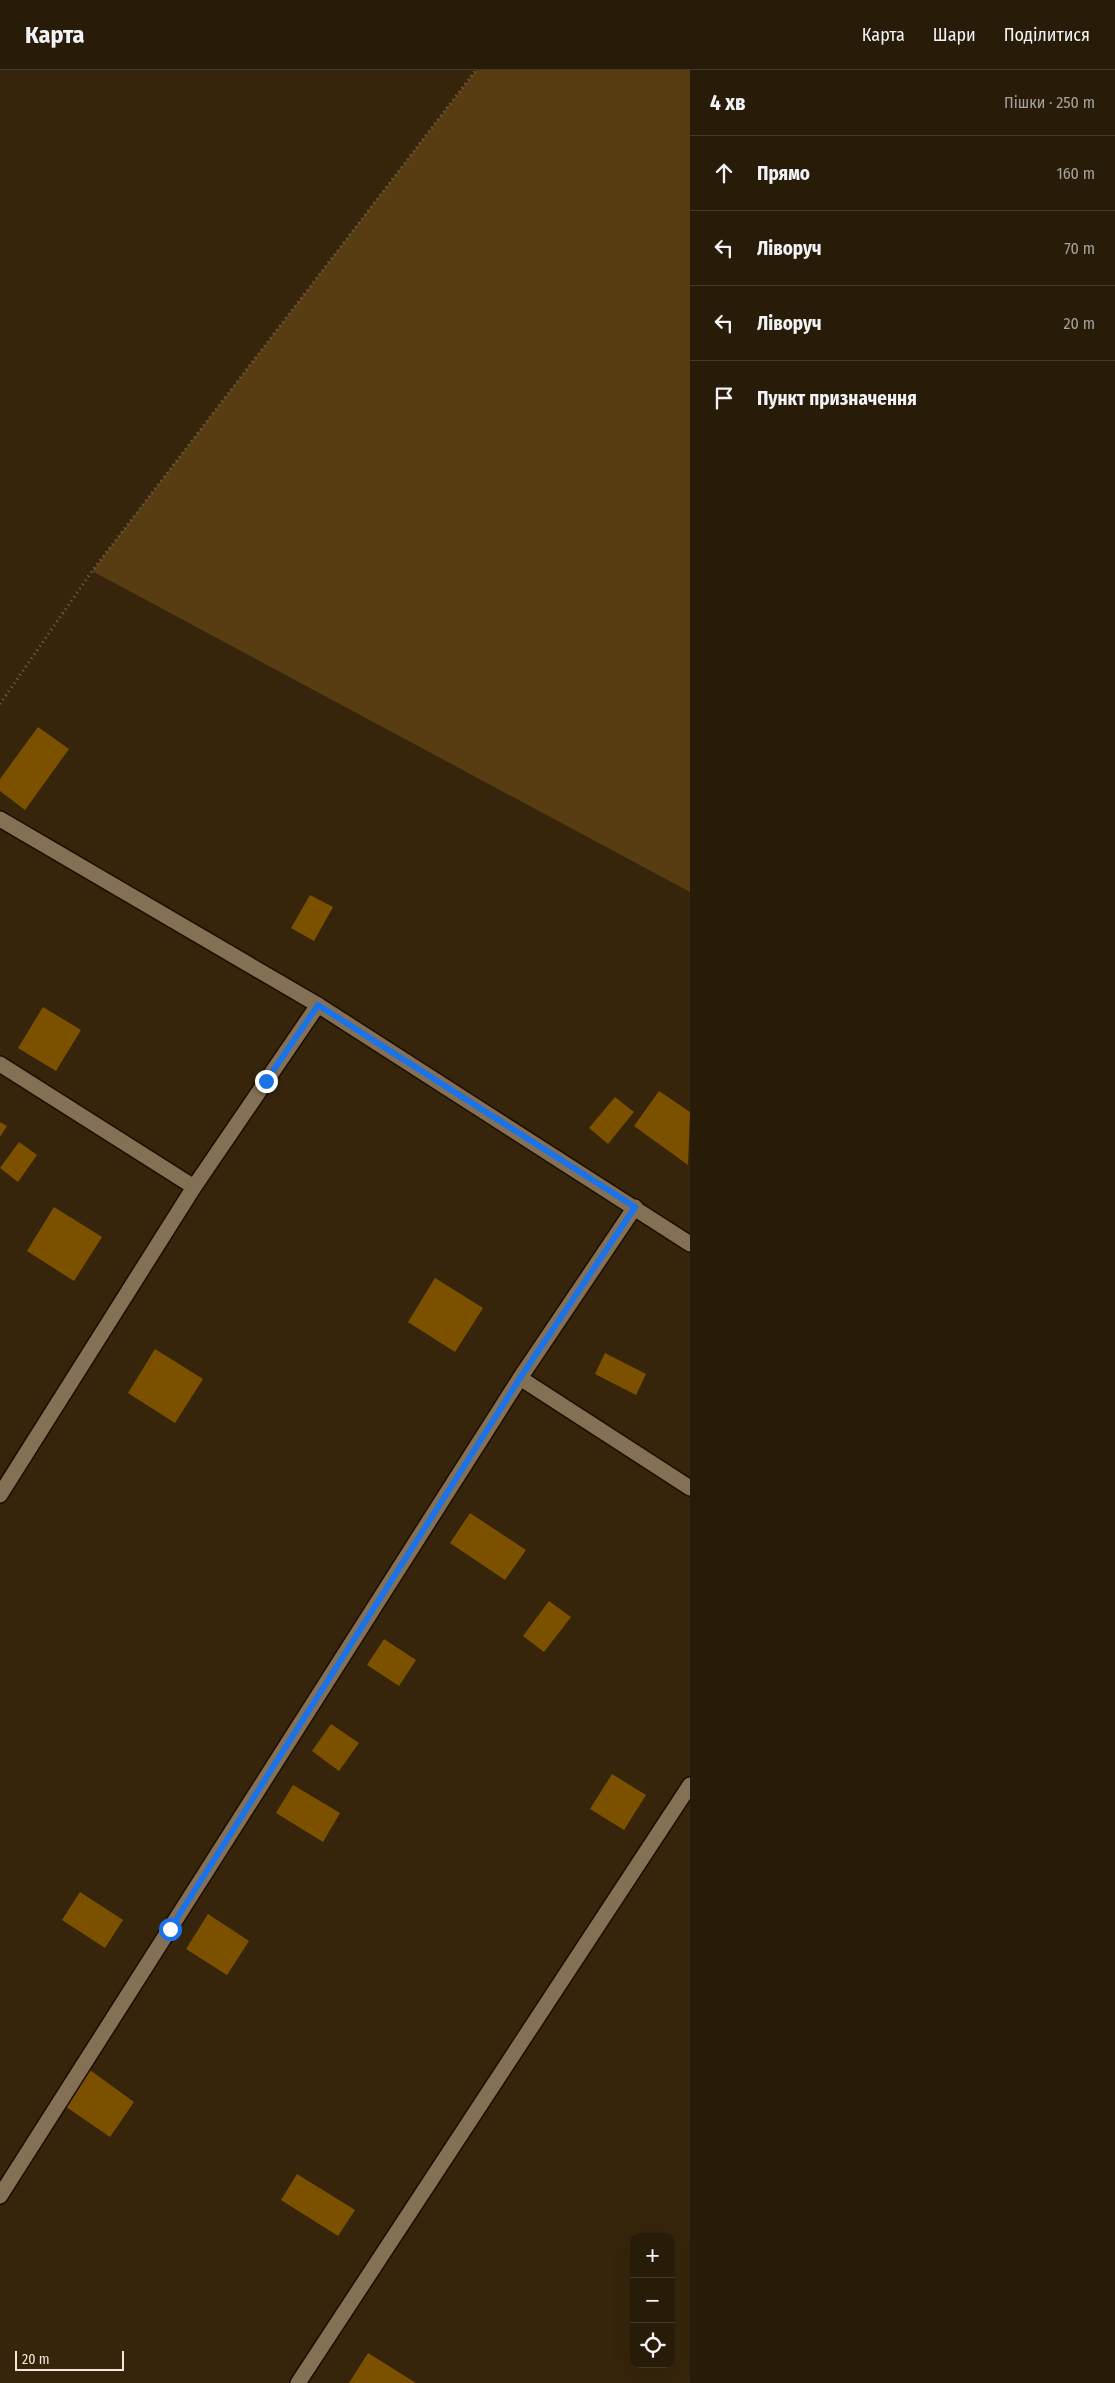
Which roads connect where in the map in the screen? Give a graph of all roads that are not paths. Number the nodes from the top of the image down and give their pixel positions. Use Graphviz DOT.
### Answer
graph roads {
  1 [pos="0,819"];
  2 [pos="318,1005"];
  3 [pos="0,1064"];
  4 [pos="194,1187"];
  5 [pos="635,1207"];
  6 [pos="690,1244"];
  7 [pos="520,1378"];
  8 [pos="690,1488"];
  9 [pos="0,1494"];
  10 [pos="690,1785"];
  11 [pos="0,2196"];
  12 [pos="298,2383"];
  1 -- 2 [label="street"];
  2 -- 4 [label="street"];
  2 -- 5 [label="street"];
  3 -- 4 [label="street"];
  4 -- 9 [label="street"];
  5 -- 6 [label="street"];
  5 -- 7 [label="street"];
  7 -- 8 [label="street"];
  7 -- 11 [label="street"];
  10 -- 12 [label="street"];
}
